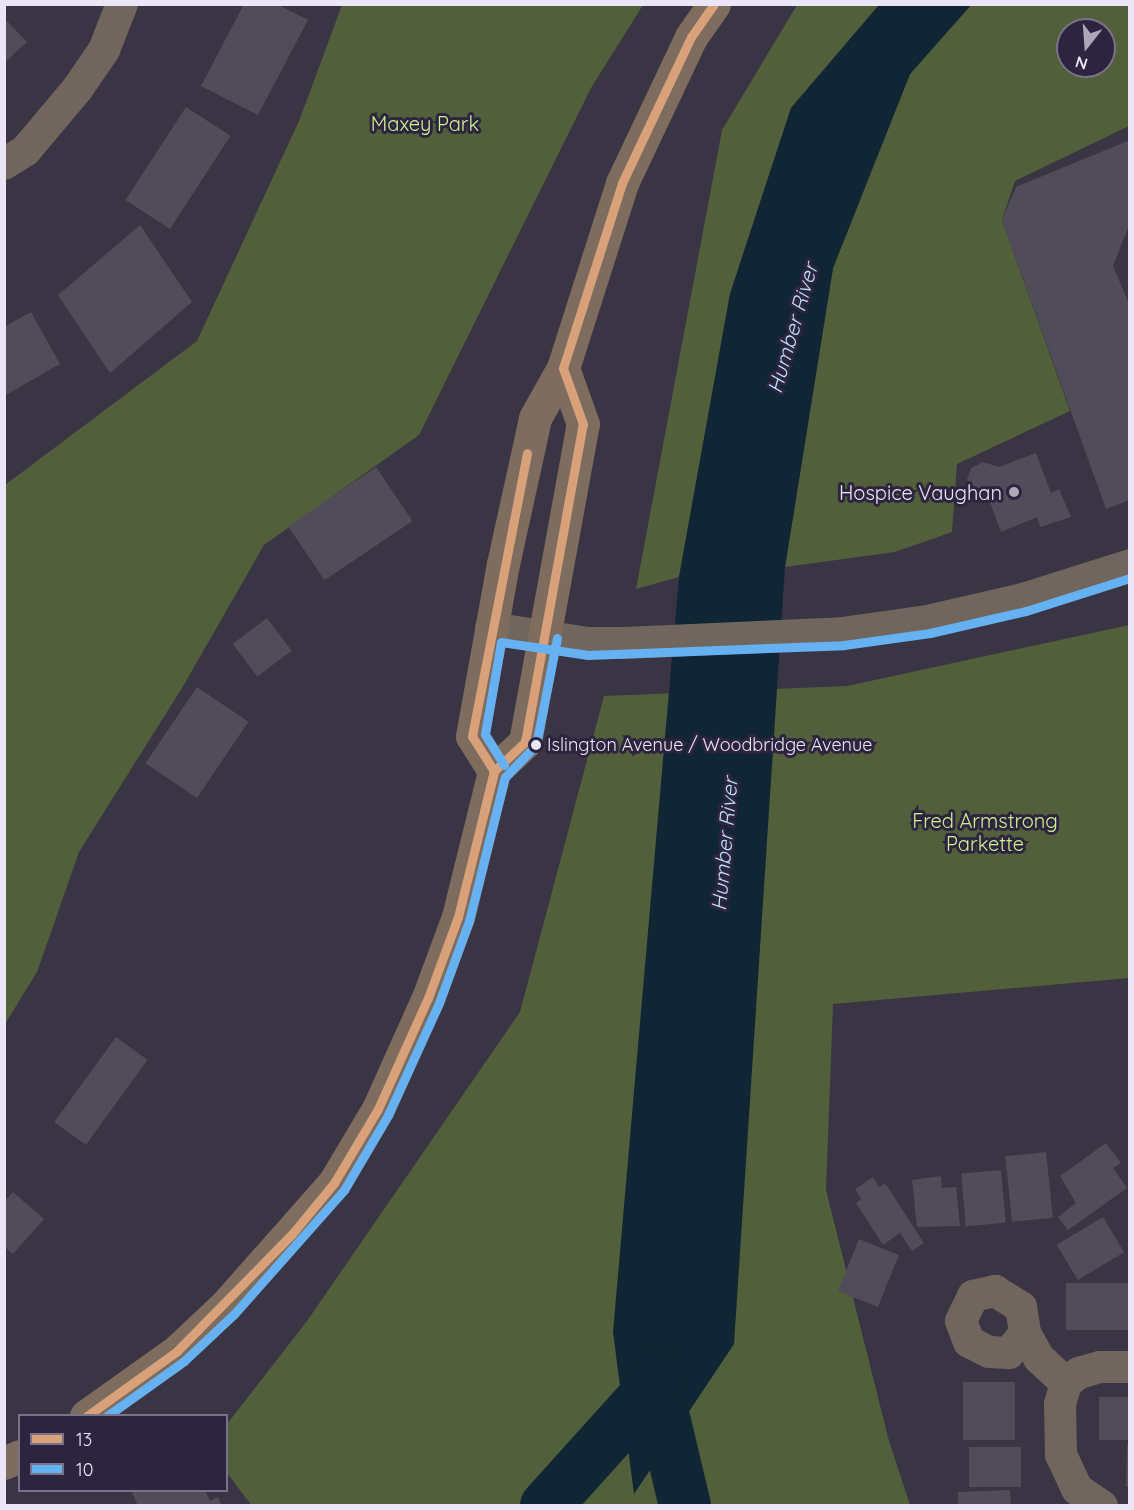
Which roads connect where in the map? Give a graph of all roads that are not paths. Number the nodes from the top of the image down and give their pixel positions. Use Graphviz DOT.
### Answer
graph roads {
  1 [pos="122,4"];
  2 [pos="714,4"];
  3 [pos="4,164"];
  4 [pos="562,368"];
  5 [pos="1130,565"];
  6 [pos="491,628"];
  7 [pos="545,636"];
  8 [pos="494,771"];
  9 [pos="1025,1333"];
  10 [pos="1130,1367"];
  11 [pos="1066,1383"];
  12 [pos="89,1414"];
  13 [pos="18,1457"];
  14 [pos="4,1463"];
  15 [pos="1078,1500"];
  1 -- 3 [label="street"];
  2 -- 4 [label="main road"];
  4 -- 6 [label="main road"];
  4 -- 7 [label="main road"];
  5 -- 7 [label="street"];
  6 -- 7 [label="street"];
  6 -- 8 [label="main road"];
  7 -- 8 [label="main road"];
  8 -- 12 [label="main road"];
  9 -- 11 [label="street"];
  10 -- 11 [label="street"];
  11 -- 15 [label="street"];
  13 -- 14 [label="main road"];
}
